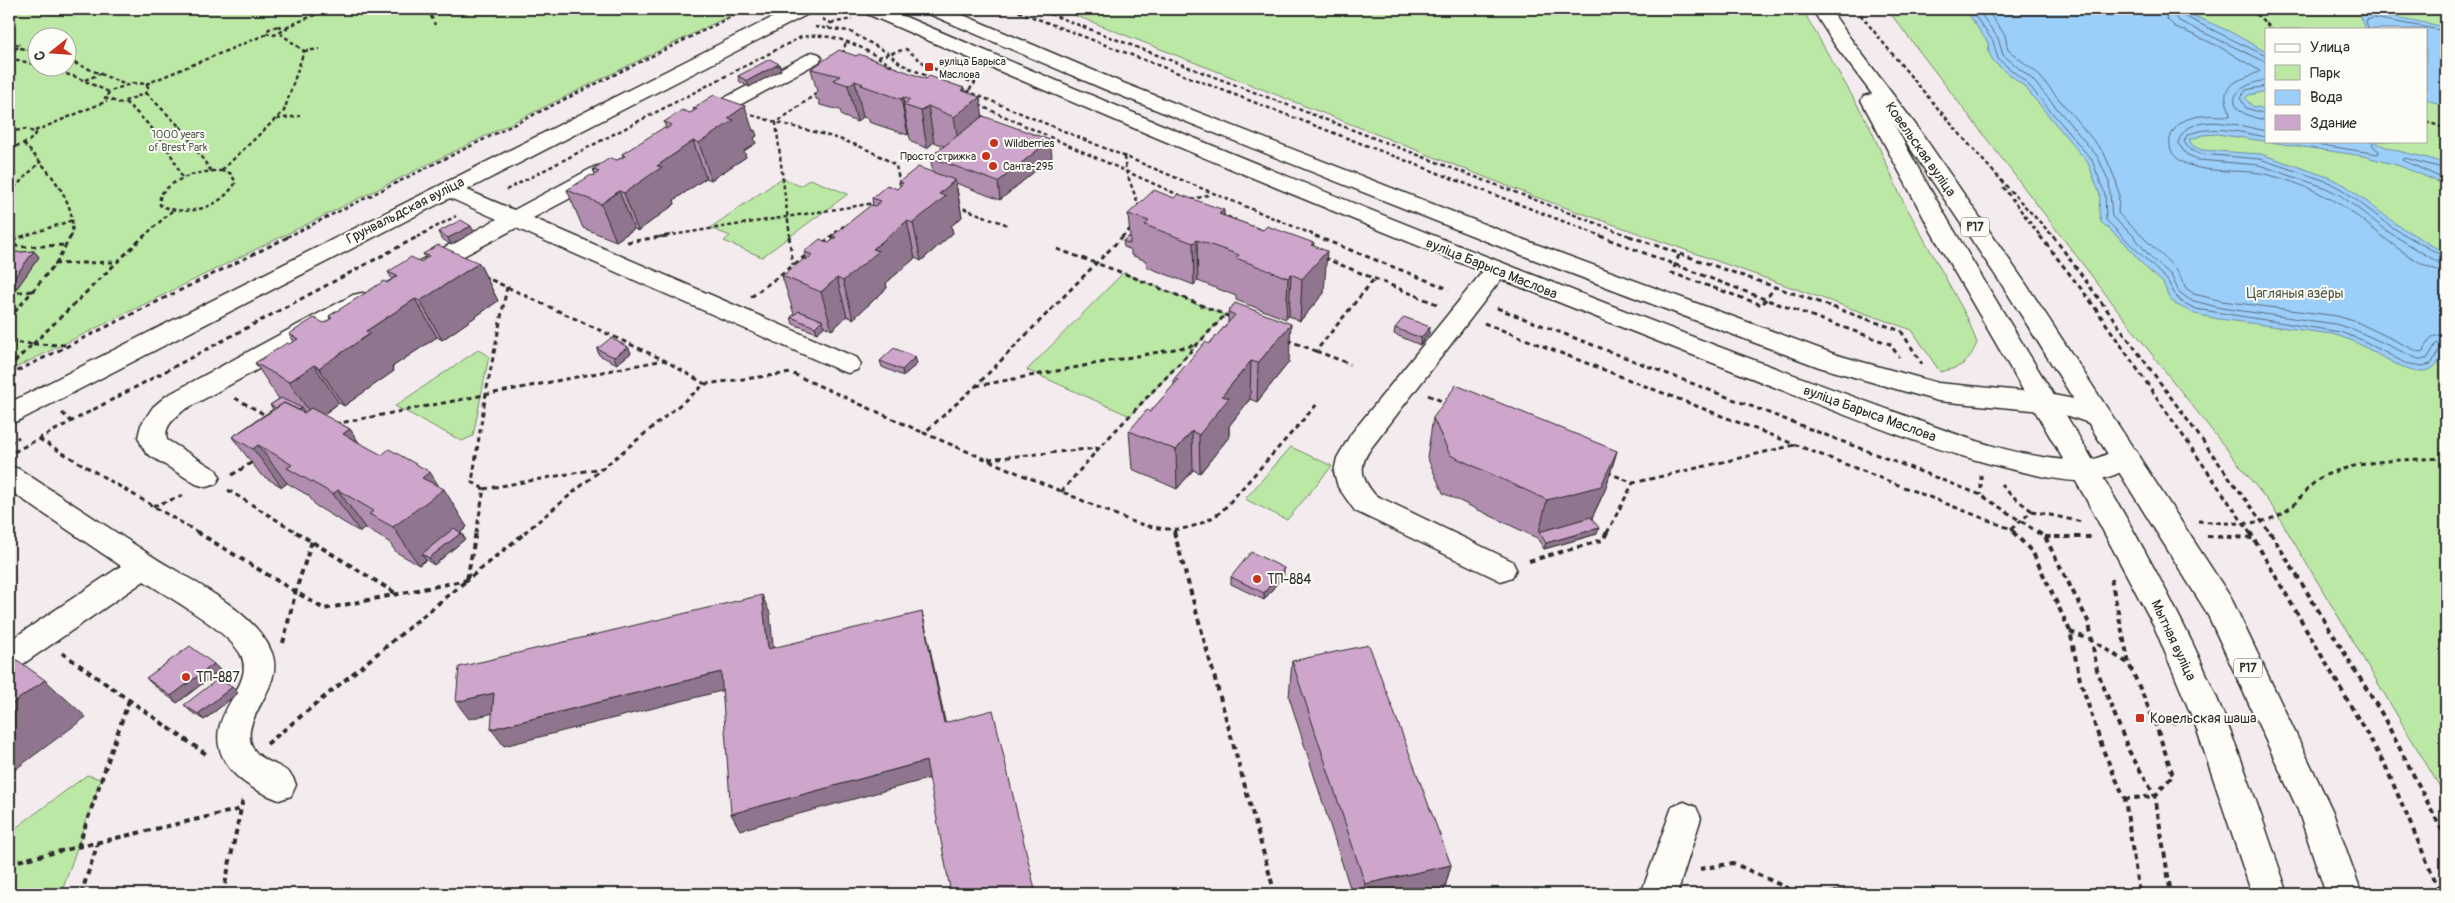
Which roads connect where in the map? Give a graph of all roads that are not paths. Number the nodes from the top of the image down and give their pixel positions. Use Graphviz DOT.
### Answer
graph roads {
  1 [pos="804,9"];
  2 [pos="872,9"];
  3 [pos="934,9"];
  4 [pos="1821,9"];
  5 [pos="1842,41"];
  6 [pos="812,58"];
  7 [pos="684,128"];
  8 [pos="623,160"];
  9 [pos="447,189"];
  10 [pos="512,219"];
  11 [pos="1496,270"];
  12 [pos="848,364"];
  13 [pos="2043,402"];
  14 [pos="9,414"];
  15 [pos="2100,418"];
  16 [pos="2125,456"];
  17 [pos="2084,471"];
  18 [pos="9,476"];
  19 [pos="206,477"];
  20 [pos="144,566"];
  21 [pos="1501,569"];
  22 [pos="9,657"];
  23 [pos="279,785"];
  24 [pos="1684,818"];
  25 [pos="1662,885"];
  26 [pos="2270,894"];
  27 [pos="2344,894"];
  1 -- 9 [label="main road, Грунвальдская вуліца"];
  2 -- 11 [label="main road, вуліца Барыса Маслова"];
  3 -- 13 [label="main road"];
  4 -- 5 [label="main road, Ковельская вуліца / Р17"];
  5 -- 13 [label="main road, Р17"];
  5 -- 15 [label="main road, Ковельская вуліца / Р17"];
  6 -- 7 [label="main road"];
  8 -- 10 [label="main road"];
  9 -- 10 [label="main road"];
  9 -- 14 [label="main road, Грунвальдская вуліца"];
  10 -- 12 [label="main road"];
  10 -- 19 [label="main road"];
  11 -- 17 [label="main road, вуліца Барыса Маслова"];
  11 -- 21 [label="main road"];
  13 -- 15 [label="main road"];
  13 -- 17 [label="main road, Мытная вуліца / Р17"];
  15 -- 16 [label="main road, Р17"];
  16 -- 17 [label="main road, вуліца Барыса Маслова"];
  16 -- 27 [label="main road, Р17"];
  17 -- 26 [label="main road, Мытная вуліца / Р17"];
  18 -- 20 [label="main road"];
  20 -- 22 [label="main road"];
  20 -- 23 [label="main road"];
  24 -- 25 [label="main road"];
}
